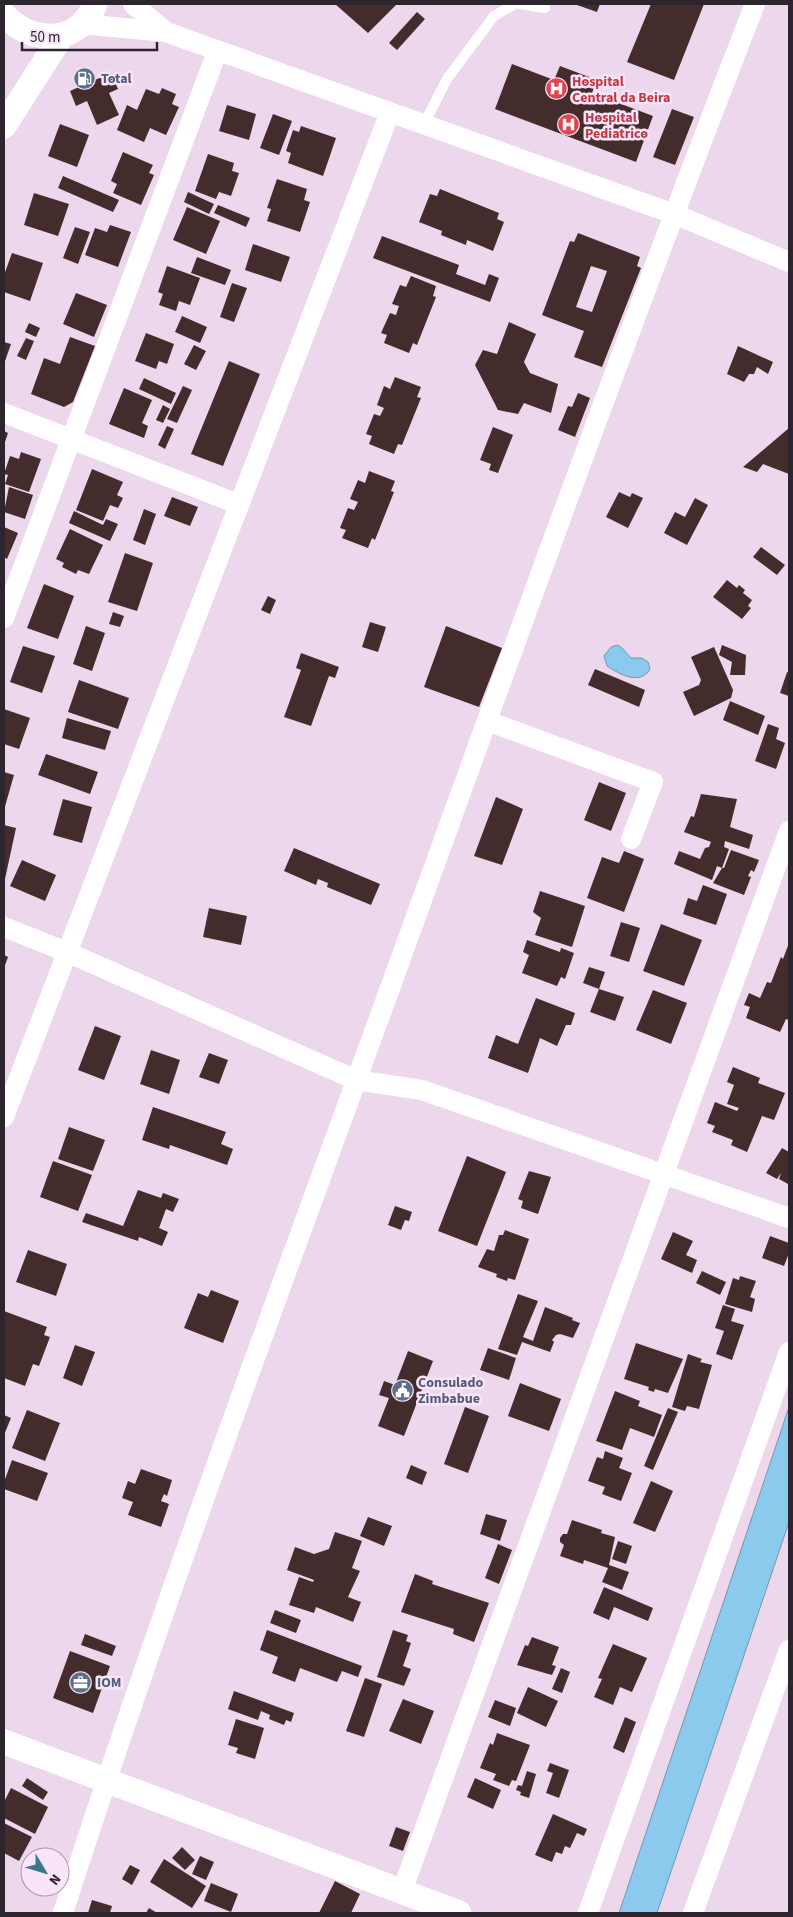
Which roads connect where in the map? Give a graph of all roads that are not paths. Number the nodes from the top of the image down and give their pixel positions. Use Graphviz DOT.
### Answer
graph roads {
  1 [pos="133,4"];
  2 [pos="515,4"];
  3 [pos="520,4"];
  4 [pos="755,4"];
  5 [pos="545,8"];
  6 [pos="4,16"];
  7 [pos="80,21"];
  8 [pos="166,32"];
  9 [pos="217,52"];
  10 [pos="390,112"];
  11 [pos="424,124"];
  12 [pos="4,126"];
  13 [pos="674,214"];
  14 [pos="789,262"];
  15 [pos="4,413"];
  16 [pos="71,438"];
  17 [pos="238,504"];
  18 [pos="4,618"];
  19 [pos="487,721"];
  20 [pos="789,831"];
  21 [pos="631,839"];
  22 [pos="4,926"];
  23 [pos="69,953"];
  24 [pos="356,1080"];
  25 [pos="4,1117"];
  26 [pos="663,1173"];
  27 [pos="789,1218"];
  28 [pos="789,1352"];
  29 [pos="789,1650"];
  30 [pos="4,1742"];
  31 [pos="106,1780"];
  32 [pos="402,1891"];
  33 [pos="63,1913"];
  34 [pos="459,1913"];
  35 [pos="588,1913"];
  36 [pos="693,1913"];
  1 -- 8 [label="street"];
  2 -- 11 [label="lane"];
  3 -- 5 [label="lane"];
  4 -- 13 [label="street"];
  6 -- 7 [label="street"];
  7 -- 8 [label="street"];
  7 -- 12 [label="street"];
  8 -- 9 [label="street"];
  9 -- 10 [label="street"];
  9 -- 16 [label="street"];
  10 -- 11 [label="street"];
  10 -- 17 [label="street"];
  11 -- 13 [label="street"];
  13 -- 14 [label="street"];
  13 -- 19 [label="street"];
  15 -- 16 [label="street"];
  16 -- 17 [label="street"];
  16 -- 18 [label="street"];
  17 -- 23 [label="street"];
  19 -- 21 [label="street"];
  19 -- 24 [label="street"];
  20 -- 26 [label="street"];
  22 -- 23 [label="street"];
  23 -- 24 [label="street"];
  23 -- 25 [label="street"];
  24 -- 26 [label="street"];
  24 -- 31 [label="street"];
  26 -- 27 [label="street"];
  26 -- 32 [label="street"];
  28 -- 35 [label="street"];
  29 -- 36 [label="street"];
  30 -- 31 [label="street"];
  31 -- 32 [label="street"];
  31 -- 33 [label="street"];
  32 -- 34 [label="street"];
}
